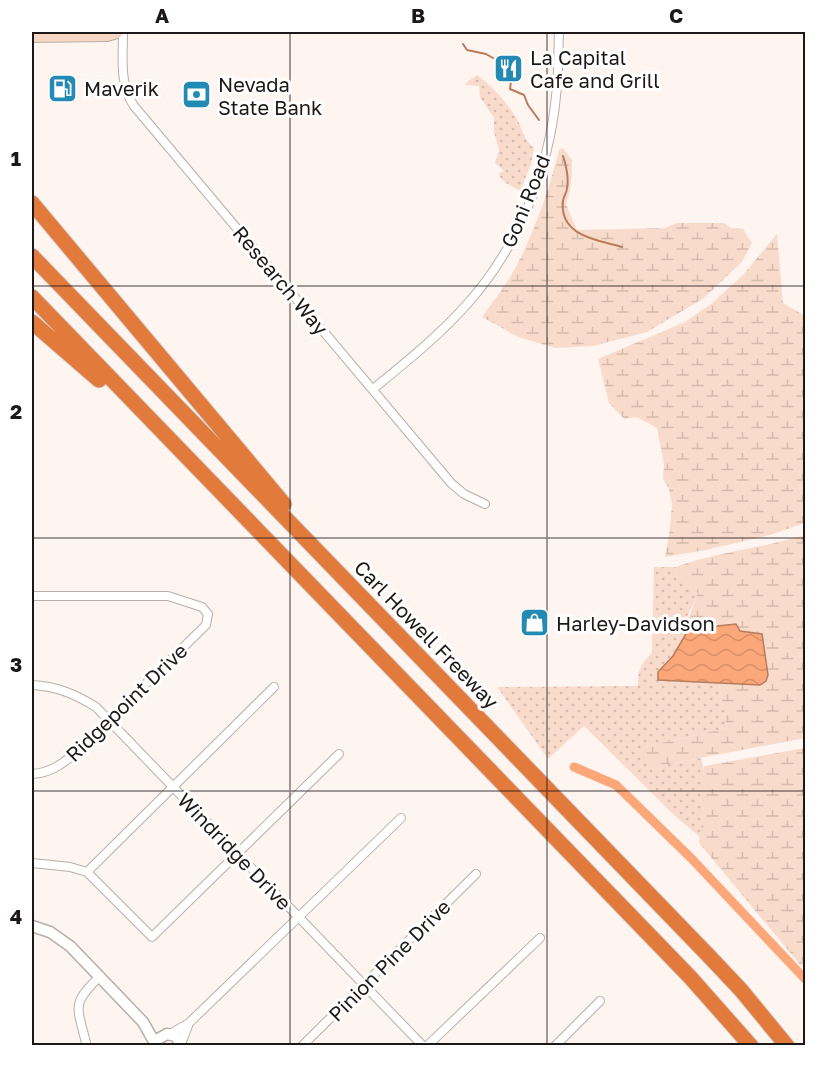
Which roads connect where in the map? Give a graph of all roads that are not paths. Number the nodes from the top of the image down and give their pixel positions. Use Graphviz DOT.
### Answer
graph roads {
  1 [pos="117,32"];
  2 [pos="123,32"];
  3 [pos="559,32"];
  4 [pos="32,36"];
  5 [pos="32,203"];
  6 [pos="32,255"];
  7 [pos="32,297"];
  8 [pos="32,322"];
  9 [pos="373,389"];
  10 [pos="484,504"];
  11 [pos="257,531"];
  12 [pos="308,541"];
  13 [pos="32,596"];
  14 [pos="32,685"];
  15 [pos="274,687"];
  16 [pos="109,720"];
  17 [pos="339,754"];
  18 [pos="32,774"];
  19 [pos="172,787"];
  20 [pos="401,818"];
  21 [pos="238,853"];
  22 [pos="32,862"];
  23 [pos="87,872"];
  24 [pos="476,874"];
  25 [pos="298,916"];
  26 [pos="32,926"];
  27 [pos="540,938"];
  28 [pos="100,976"];
  29 [pos="364,985"];
  30 [pos="600,1001"];
  31 [pos="144,1022"];
  32 [pos="189,1023"];
  33 [pos="168,1034"];
  34 [pos="86,1042"];
  35 [pos="156,1045"];
  36 [pos="181,1045"];
  37 [pos="302,1046"];
  38 [pos="423,1046"];
  39 [pos="427,1046"];
  40 [pos="555,1046"];
  41 [pos="751,1046"];
  42 [pos="787,1046"];
  1 -- 4 [label="main road"];
  2 -- 9 [label="street, Research Way"];
  3 -- 9 [label="street, Goni Road"];
  5 -- 12 [label="highway"];
  6 -- 12 [label="highway, Carl Howell Freeway"];
  7 -- 11 [label="highway"];
  8 -- 11 [label="highway"];
  9 -- 10 [label="street, Research Way"];
  11 -- 41 [label="highway"];
  12 -- 42 [label="highway, Carl Howell Freeway"];
  13 -- 16 [label="street, Ridgepoint Drive"];
  14 -- 16 [label="street, Windridge Drive"];
  15 -- 19 [label="street"];
  16 -- 18 [label="street, Ridgepoint Drive"];
  16 -- 19 [label="street, Windridge Drive"];
  17 -- 21 [label="street"];
  19 -- 21 [label="street, Windridge Drive"];
  19 -- 23 [label="street"];
  20 -- 25 [label="street"];
  21 -- 23 [label="street"];
  21 -- 25 [label="street, Windridge Drive"];
  22 -- 23 [label="street"];
  24 -- 29 [label="street, Pinion Pine Drive"];
  25 -- 29 [label="street, Windridge Drive"];
  25 -- 32 [label="street"];
  26 -- 28 [label="street"];
  27 -- 39 [label="street"];
  28 -- 31 [label="street"];
  28 -- 34 [label="street"];
  29 -- 37 [label="street, Pinion Pine Drive"];
  29 -- 38 [label="street, Windridge Drive"];
  30 -- 40 [label="street"];
  31 -- 33 [label="street"];
  31 -- 35 [label="street"];
  32 -- 33 [label="street"];
  32 -- 36 [label="street"];
  33 -- 35 [label="street"];
  33 -- 36 [label="street"];
}
